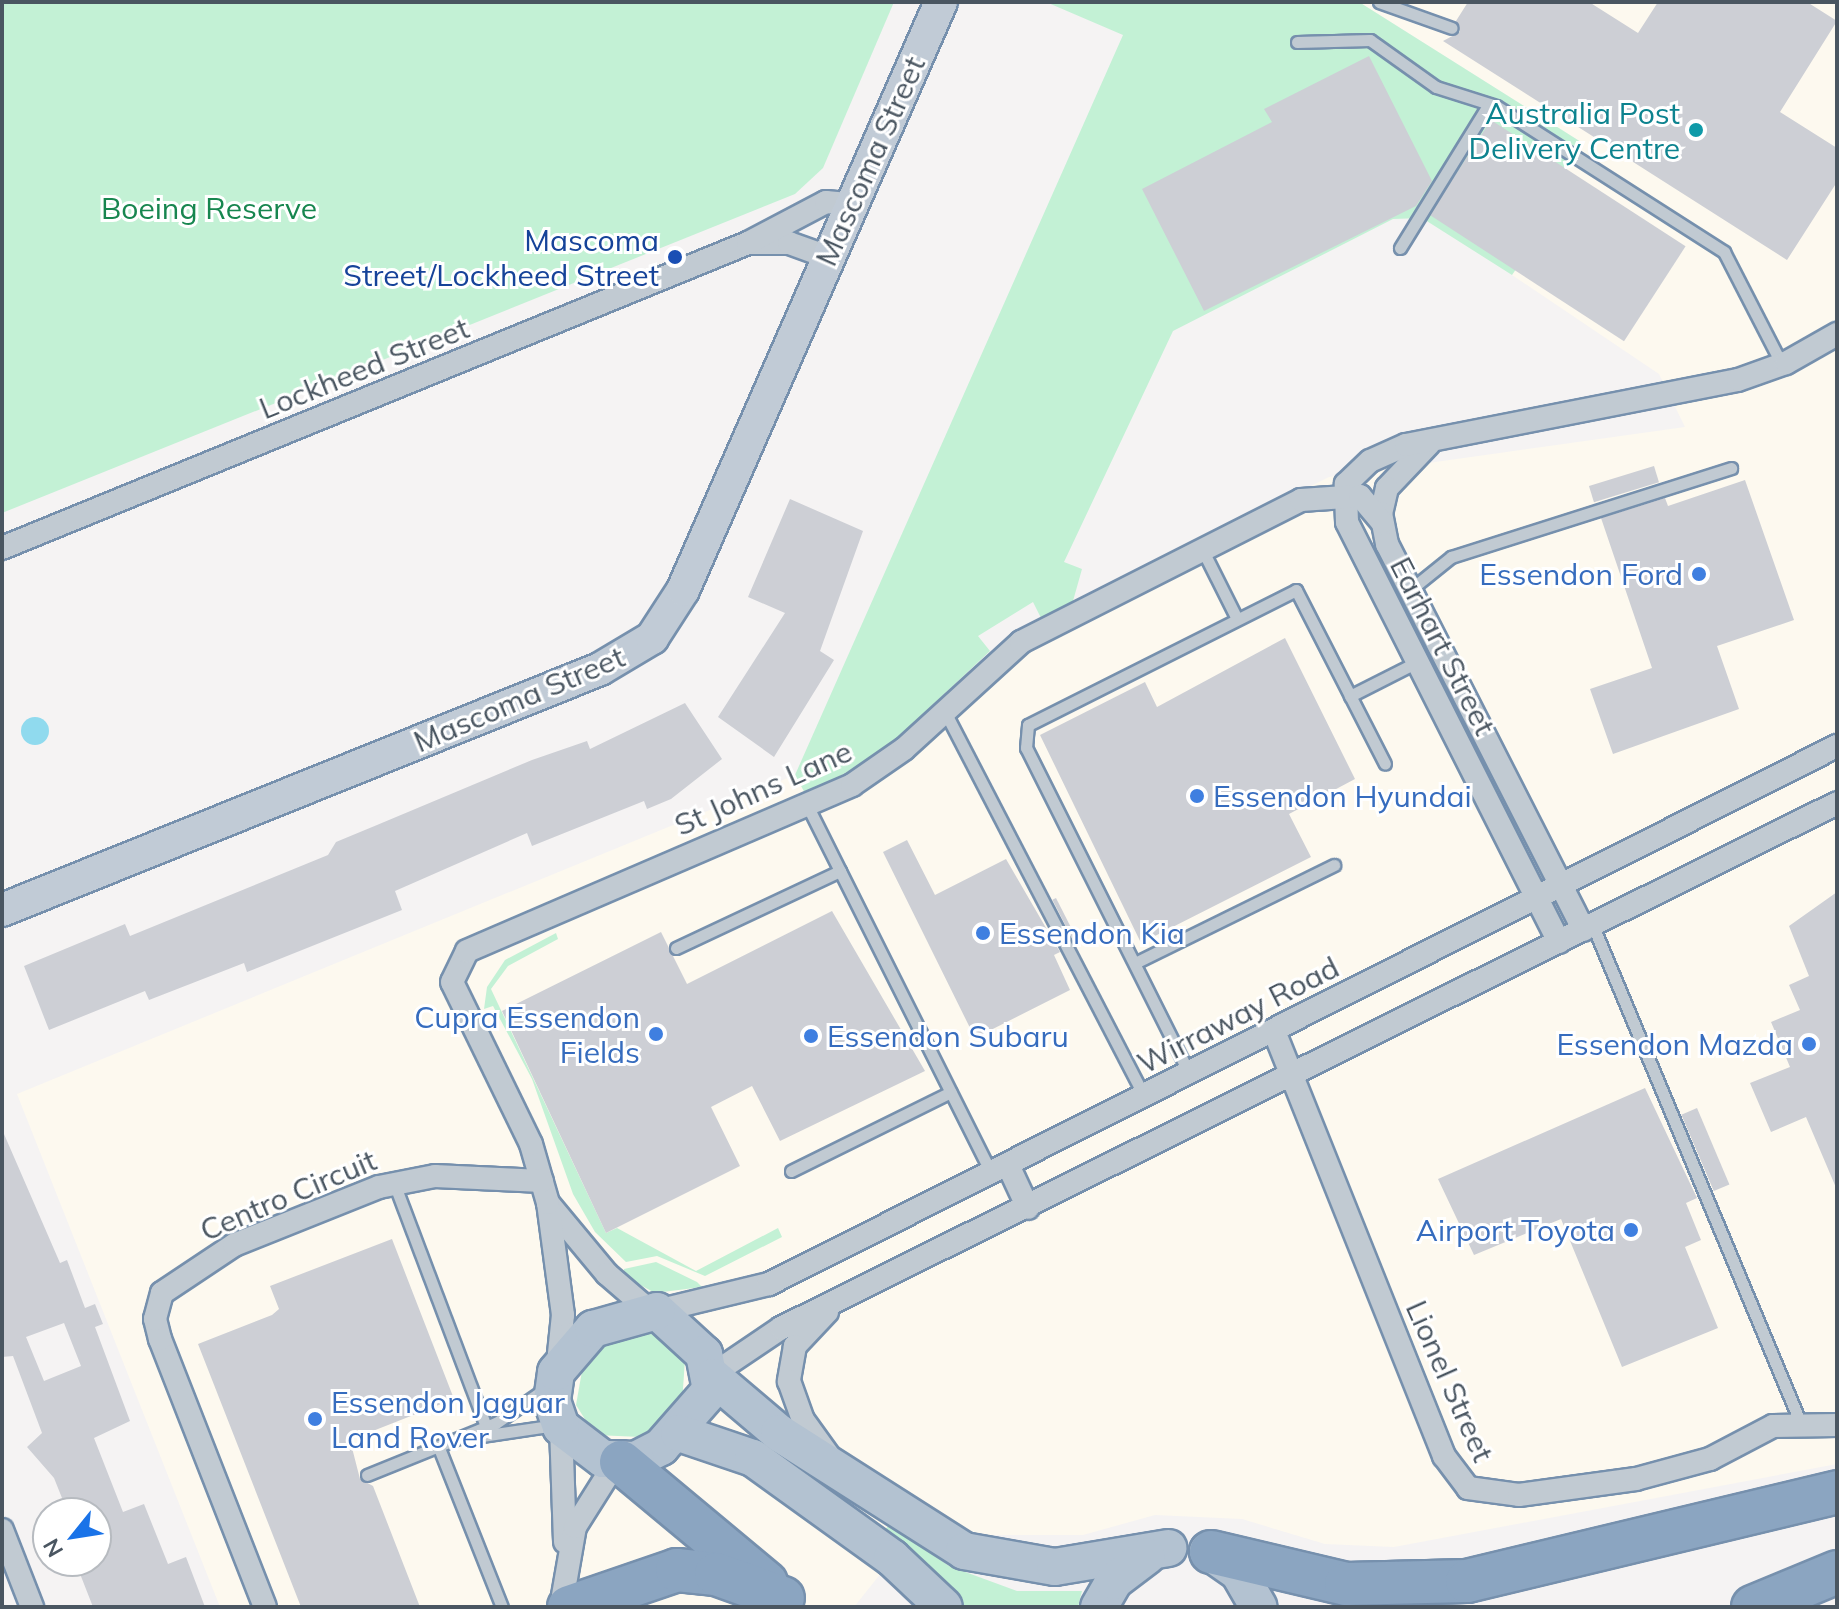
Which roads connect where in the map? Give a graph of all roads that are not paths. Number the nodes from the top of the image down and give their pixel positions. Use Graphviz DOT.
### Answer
graph roads {
  1 [pos="941,2"];
  2 [pos="1379,2"];
  3 [pos="1452,28"];
  4 [pos="1297,42"];
  5 [pos="1489,104"];
  6 [pos="851,204"];
  7 [pos="748,243"];
  8 [pos="1400,248"];
  9 [pos="828,257"];
  10 [pos="1837,334"];
  11 [pos="1782,365"];
  12 [pos="1456,432"];
  13 [pos="1731,468"];
  14 [pos="1343,495"];
  15 [pos="1382,522"];
  16 [pos="2,548"];
  17 [pos="1202,549"];
  18 [pos="1410,590"];
  19 [pos="1388,604"];
  20 [pos="1237,619"];
  21 [pos="1417,662"];
  22 [pos="1350,696"];
  23 [pos="944,710"];
  24 [pos="1837,746"];
  25 [pos="1385,764"];
  26 [pos="808,807"];
  27 [pos="1835,809"];
  28 [pos="1334,865"];
  29 [pos="840,871"];
  30 [pos="1562,886"];
  31 [pos="1538,898"];
  32 [pos="2,910"];
  33 [pos="1588,928"];
  34 [pos="1559,942"];
  35 [pos="676,948"];
  36 [pos="1135,963"];
  37 [pos="1274,1031"];
  38 [pos="1189,1073"];
  39 [pos="1297,1075"];
  40 [pos="951,1092"];
  41 [pos="1144,1096"];
  42 [pos="791,1171"];
  43 [pos="1000,1171"];
  44 [pos="542,1181"];
  45 [pos="394,1183"];
  46 [pos="548,1203"];
  47 [pos="1028,1208"];
  48 [pos="844,1299"];
  49 [pos="654,1312"];
  50 [pos="713,1376"];
  51 [pos="555,1377"];
  52 [pos="1801,1424"];
  53 [pos="1837,1425"];
  54 [pos="561,1426"];
  55 [pos="487,1431"];
  56 [pos="679,1433"];
  57 [pos="439,1448"];
  58 [pos="618,1462"];
  59 [pos="367,1475"];
  60 [pos="849,1479"];
  61 [pos="1837,1492"];
  62 [pos="2,1530"];
  63 [pos="1168,1548"];
  64 [pos="1211,1552"];
  65 [pos="566,1563"];
  66 [pos="1837,1572"];
  67 [pos="786,1602"];
  68 [pos="32,1607"];
  69 [pos="265,1607"];
  70 [pos="502,1607"];
  71 [pos="561,1607"];
  72 [pos="569,1607"];
  73 [pos="944,1607"];
  74 [pos="1099,1607"];
  75 [pos="1259,1607"];
  76 [pos="1753,1607"];
  1 -- 6 [label="main road, Mascoma Street"];
  2 -- 3 [label="lane"];
  4 -- 5 [label="lane"];
  5 -- 8 [label="lane"];
  5 -- 11 [label="lane"];
  6 -- 7 [label="street, Lockheed Street"];
  6 -- 9 [label="main road, Mascoma Street"];
  7 -- 9 [label="street, Lockheed Street"];
  7 -- 16 [label="street, Lockheed Street"];
  9 -- 32 [label="main road, Mascoma Street"];
  10 -- 11 [label="street, Earhart Street"];
  11 -- 12 [label="street, Earhart Street"];
  12 -- 14 [label="street, Earhart Street"];
  12 -- 15 [label="street, Earhart Street"];
  13 -- 18 [label="lane"];
  14 -- 15 [label="street"];
  14 -- 17 [label="street, St Johns Lane"];
  14 -- 19 [label="street, Earhart Street"];
  15 -- 18 [label="street, Earhart Street"];
  17 -- 20 [label="lane"];
  17 -- 23 [label="street, St Johns Lane"];
  18 -- 19 [label="street"];
  18 -- 30 [label="street, Earhart Street"];
  19 -- 21 [label="street, Earhart Street"];
  20 -- 22 [label="lane"];
  20 -- 36 [label="lane"];
  21 -- 22 [label="lane"];
  21 -- 31 [label="street, Earhart Street"];
  22 -- 25 [label="lane"];
  23 -- 26 [label="street, St Johns Lane"];
  23 -- 41 [label="lane"];
  24 -- 30 [label="street, Wirraway Road"];
  26 -- 29 [label="lane"];
  26 -- 44 [label="street, St Johns Lane"];
  27 -- 33 [label="street"];
  28 -- 36 [label="lane"];
  29 -- 35 [label="lane"];
  29 -- 40 [label="lane"];
  30 -- 31 [label="street, Wirraway Road"];
  30 -- 33 [label="street, Earhart Street"];
  31 -- 34 [label="street, Earhart Street"];
  31 -- 37 [label="street, Wirraway Road"];
  33 -- 34 [label="street"];
  33 -- 52 [label="lane"];
  34 -- 39 [label="street"];
  36 -- 38 [label="lane"];
  37 -- 38 [label="street, Wirraway Road"];
  37 -- 39 [label="street, Lionel Street"];
  38 -- 41 [label="street, Wirraway Road"];
  39 -- 47 [label="street"];
  39 -- 52 [label="street, Lionel Street"];
  40 -- 42 [label="lane"];
  40 -- 43 [label="lane"];
  41 -- 43 [label="street, Wirraway Road"];
  43 -- 47 [label="street"];
  43 -- 49 [label="street, Wirraway Road"];
  44 -- 45 [label="street, Centro Circuit"];
  44 -- 46 [label="street, St Johns Lane"];
  45 -- 55 [label="lane"];
  45 -- 69 [label="street, Centro Circuit"];
  46 -- 49 [label="street, St Johns Lane"];
  46 -- 51 [label="street, St Johns Lane"];
  47 -- 48 [label="street"];
  48 -- 50 [label="street"];
  48 -- 60 [label="street"];
  49 -- 50 [label="main road"];
  49 -- 51 [label="main road"];
  50 -- 56 [label="main road"];
  50 -- 60 [label="main road"];
  51 -- 54 [label="main road"];
  51 -- 55 [label="lane"];
  52 -- 53 [label="street, Lionel Street"];
  54 -- 55 [label="lane"];
  54 -- 58 [label="main road"];
  54 -- 65 [label="street"];
  55 -- 57 [label="lane"];
  56 -- 58 [label="main road"];
  56 -- 73 [label="main road"];
  57 -- 59 [label="lane"];
  57 -- 70 [label="lane"];
  58 -- 65 [label="street"];
  58 -- 67 [label="highway"];
  60 -- 63 [label="main road"];
  61 -- 64 [label="highway"];
  62 -- 68 [label="street"];
  63 -- 64 [label="main road"];
  63 -- 74 [label="main road"];
  64 -- 75 [label="main road"];
  65 -- 71 [label="street"];
  66 -- 76 [label="highway"];
  67 -- 72 [label="highway"];
}
